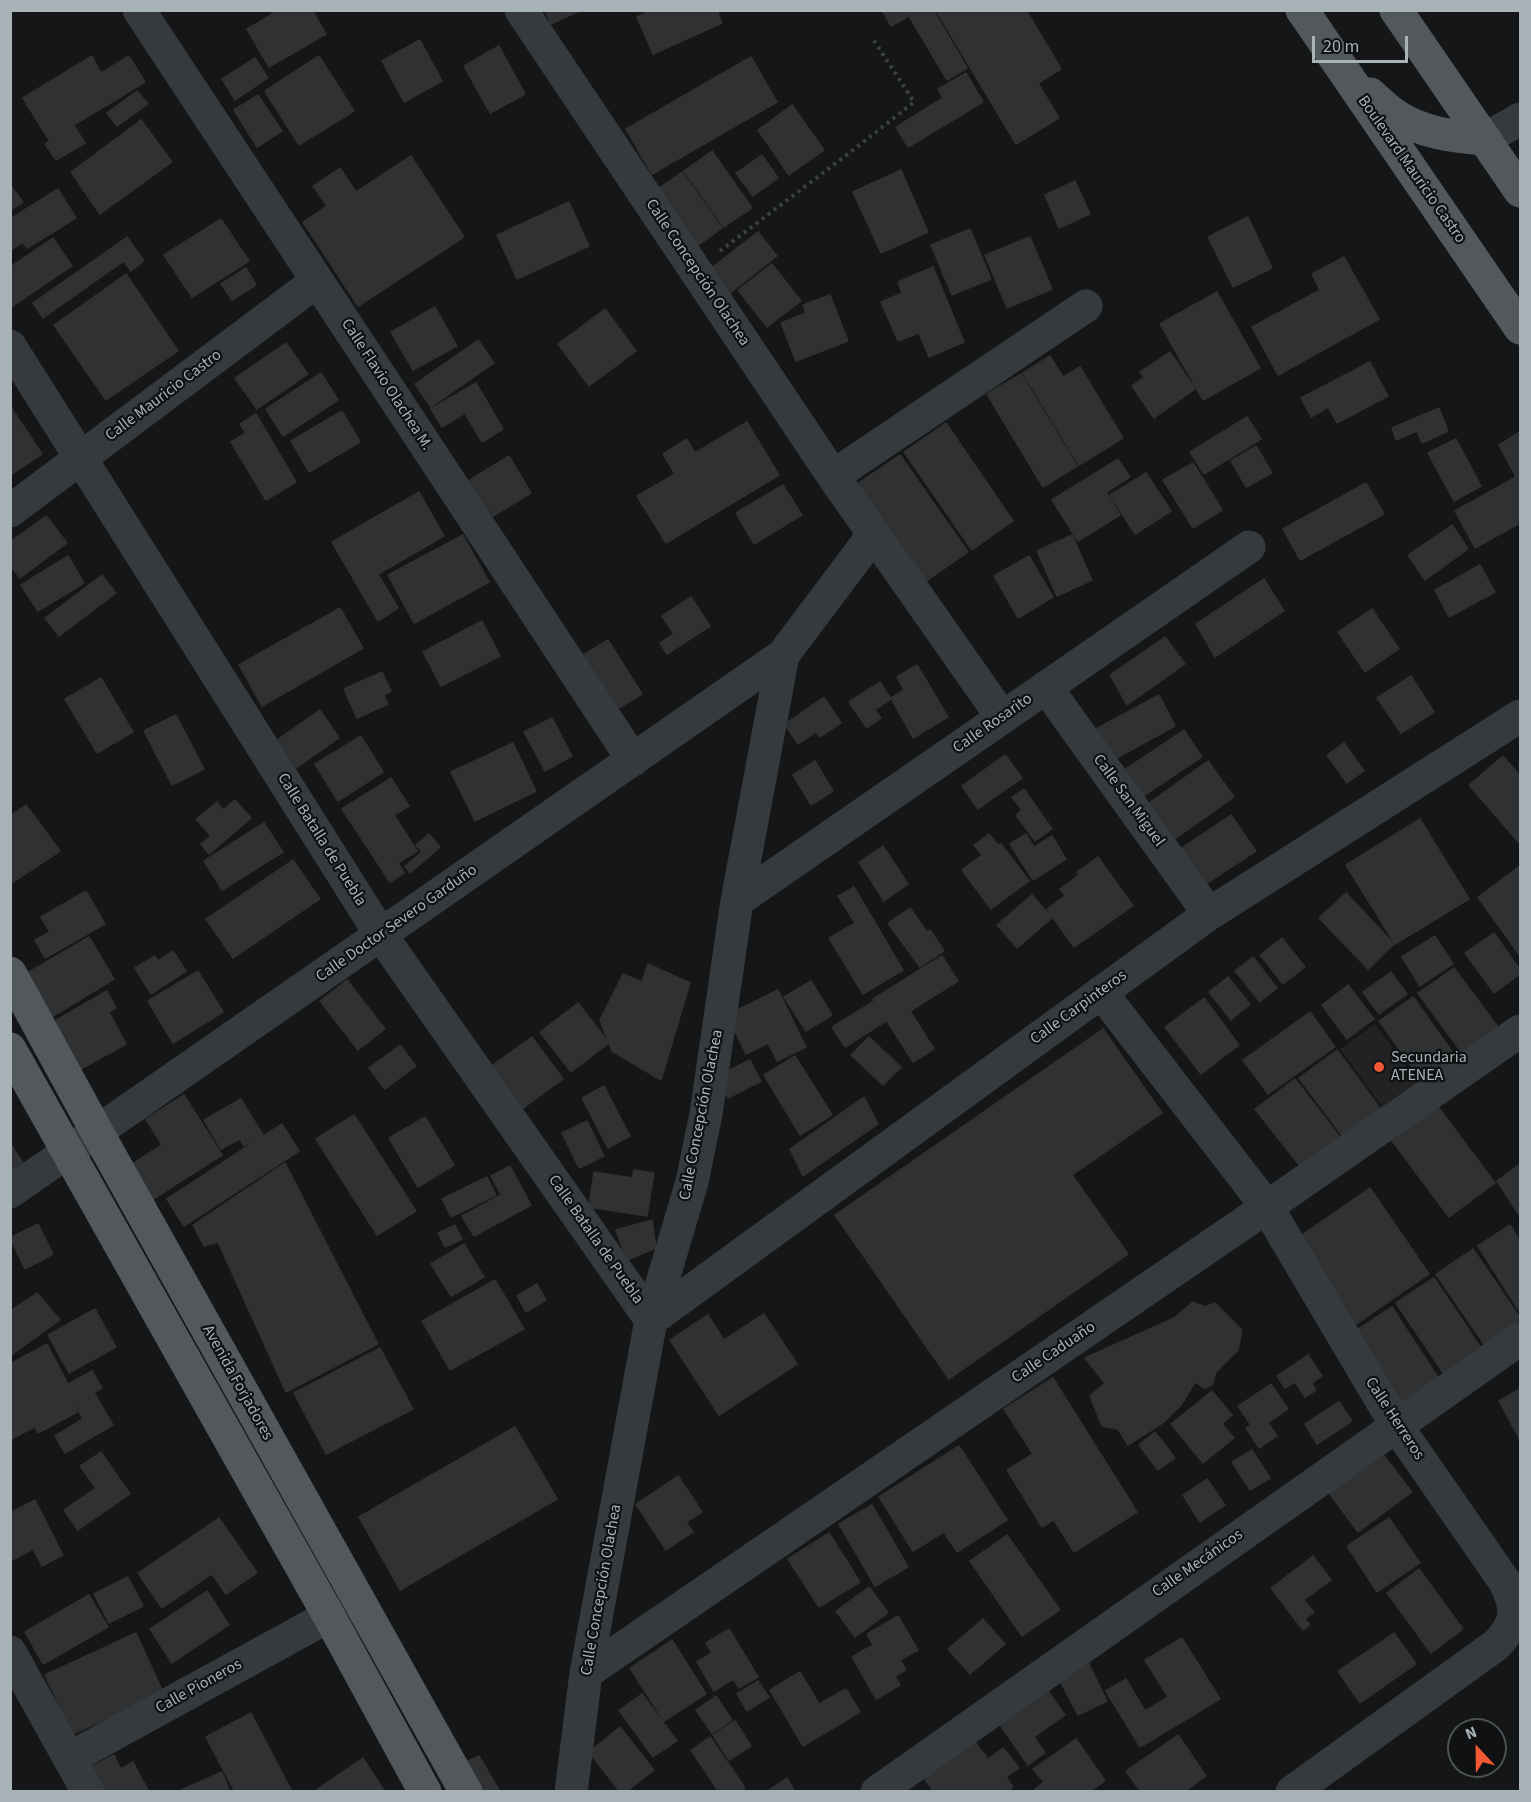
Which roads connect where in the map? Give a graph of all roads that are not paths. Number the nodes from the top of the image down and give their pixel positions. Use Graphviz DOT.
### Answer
graph roads {
  1 [pos="140,10"];
  2 [pos="521,10"];
  3 [pos="1302,10"];
  4 [pos="1396,10"];
  5 [pos="1345,74"];
  6 [pos="1521,119"];
  7 [pos="1485,139"];
  8 [pos="1521,191"];
  9 [pos="317,281"];
  10 [pos="1086,306"];
  11 [pos="1521,328"];
  12 [pos="10,346"];
  13 [pos="82,459"];
  14 [pos="833,476"];
  15 [pos="10,511"];
  16 [pos="874,534"];
  17 [pos="1249,547"];
  18 [pos="783,655"];
  19 [pos="1046,687"];
  20 [pos="1521,716"];
  21 [pos="1002,717"];
  22 [pos="633,760"];
  23 [pos="737,901"];
  24 [pos="1209,914"];
  25 [pos="381,935"];
  26 [pos="10,973"];
  27 [pos="1101,992"];
  28 [pos="1521,1031"];
  29 [pos="10,1049"];
  30 [pos="97,1132"];
  31 [pos="69,1152"];
  32 [pos="10,1192"];
  33 [pos="1267,1207"];
  34 [pos="651,1320"];
  35 [pos="1521,1339"];
  36 [pos="1396,1425"];
  37 [pos="328,1616"];
  38 [pos="10,1652"];
  39 [pos="586,1673"];
  40 [pos="70,1758"];
  41 [pos="88,1791"];
  42 [pos="425,1791"];
  43 [pos="466,1791"];
  44 [pos="570,1791"];
  45 [pos="877,1791"];
  46 [pos="1292,1791"];
  1 -- 9 [label="street, Calle Flavio Olachea M."];
  2 -- 14 [label="street, Calle Concepción Olachea"];
  3 -- 5 [label="main road, Boulevard Mauricio Castro"];
  4 -- 7 [label="main road"];
  5 -- 7 [label="main road"];
  5 -- 11 [label="main road, Boulevard Mauricio Castro"];
  6 -- 7 [label="street"];
  7 -- 8 [label="main road"];
  9 -- 13 [label="street, Calle Mauricio Castro"];
  9 -- 22 [label="street, Calle Flavio Olachea M."];
  10 -- 14 [label="street"];
  12 -- 13 [label="street, Calle Batalla de Puebla"];
  13 -- 15 [label="street, Calle Mauricio Castro"];
  13 -- 25 [label="street, Calle Batalla de Puebla"];
  14 -- 16 [label="street, Calle Concepción Olachea"];
  16 -- 18 [label="street, Calle Concepción Olachea"];
  16 -- 21 [label="street, Calle Concepción Olachea"];
  17 -- 19 [label="street, Calle Rosarito"];
  18 -- 22 [label="street, Calle Doctor Severo Garduño"];
  18 -- 23 [label="street, Calle Concepción Olachea"];
  19 -- 21 [label="street, Calle Rosarito"];
  19 -- 24 [label="street, Calle San Miguel"];
  20 -- 24 [label="street, Calle Carpinteros"];
  21 -- 23 [label="street, Calle Rosarito"];
  22 -- 25 [label="street, Calle Doctor Severo Garduño"];
  23 -- 34 [label="street, Calle Concepción Olachea"];
  24 -- 27 [label="street, Calle Carpinteros"];
  25 -- 30 [label="street, Calle Doctor Severo Garduño"];
  25 -- 34 [label="street, Calle Batalla de Puebla"];
  26 -- 30 [label="main road, Avenida Forjadores"];
  27 -- 33 [label="street, Calle Herreros"];
  27 -- 34 [label="street, Calle Carpinteros"];
  28 -- 33 [label="street, Calle Caduaño"];
  29 -- 31 [label="main road, Avenida Forjadores"];
  30 -- 31 [label="street, Calle Doctor Severo Garduño"];
  30 -- 43 [label="main road, Avenida Forjadores"];
  31 -- 32 [label="street, Calle Doctor Severo Garduño"];
  31 -- 37 [label="main road, Avenida Forjadores"];
  33 -- 36 [label="street, Calle Herreros"];
  33 -- 39 [label="street, Calle Caduaño"];
  34 -- 39 [label="street, Calle Concepción Olachea"];
  35 -- 36 [label="street, Calle Mecánicos"];
  36 -- 45 [label="street, Calle Mecánicos"];
  36 -- 46 [label="street, Calle Herreros"];
  37 -- 40 [label="street, Calle Pioneros"];
  37 -- 42 [label="main road, Avenida Forjadores"];
  38 -- 40 [label="street"];
  39 -- 44 [label="street, Calle Concepción Olachea"];
  40 -- 41 [label="street"];
}
